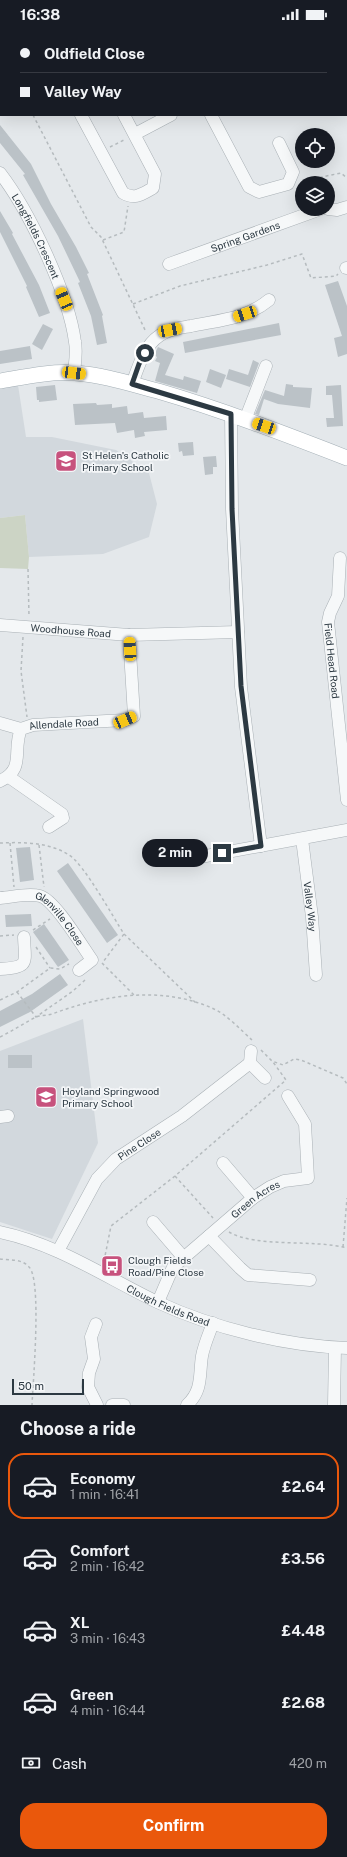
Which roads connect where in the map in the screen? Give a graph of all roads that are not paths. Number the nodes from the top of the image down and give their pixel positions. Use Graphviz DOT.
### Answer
graph roads {
  1 [pos="82,116"];
  2 [pos="125,116"];
  3 [pos="169,116"];
  4 [pos="212,116"];
  5 [pos="135,134"];
  6 [pos="279,143"];
  7 [pos="0,173"];
  8 [pos="347,207"];
  9 [pos="335,210"];
  10 [pos="302,216"];
  11 [pos="169,264"];
  12 [pos="269,300"];
  13 [pos="266,366"];
  14 [pos="74,373"];
  15 [pos="0,381"];
  16 [pos="132,384"];
  17 [pos="231,414"];
  18 [pos="245,420"];
  19 [pos="347,458"];
  20 [pos="340,558"];
  21 [pos="341,594"];
  22 [pos="0,625"];
  23 [pos="238,632"];
  24 [pos="129,635"];
  25 [pos="0,723"];
  26 [pos="25,728"];
  27 [pos="4,779"];
  28 [pos="347,800"];
  29 [pos="49,827"];
  30 [pos="347,830"];
  31 [pos="302,839"];
  32 [pos="261,846"];
  33 [pos="195,858"];
  34 [pos="0,898"];
  35 [pos="24,937"];
  36 [pos="0,969"];
  37 [pos="316,974"];
  38 [pos="82,975"];
  39 [pos="265,1078"];
  40 [pos="288,1096"];
  41 [pos="223,1163"];
  42 [pos="253,1198"];
  43 [pos="153,1222"];
  44 [pos="0,1232"];
  45 [pos="209,1236"];
  46 [pos="58,1251"];
  47 [pos="183,1257"];
  48 [pos="310,1280"];
  49 [pos="158,1302"];
  50 [pos="213,1323"];
  51 [pos="96,1324"];
  52 [pos="341,1348"];
  53 [pos="97,1405"];
  54 [pos="112,1405"];
  55 [pos="124,1405"];
  56 [pos="188,1405"];
  57 [pos="334,1405"];
  1 -- 5 [label="street"];
  2 -- 5 [label="street"];
  3 -- 5 [label="street"];
  4 -- 6 [label="street"];
  7 -- 14 [label="street, Longfields Crescent"];
  8 -- 9 [label="street"];
  10 -- 11 [label="street, Spring Gardens"];
  12 -- 16 [label="street"];
  13 -- 18 [label="street"];
  14 -- 15 [label="main road"];
  14 -- 16 [label="main road"];
  16 -- 17 [label="main road"];
  17 -- 18 [label="main road"];
  17 -- 23 [label="street"];
  18 -- 19 [label="main road"];
  20 -- 21 [label="street"];
  21 -- 28 [label="street, Field Head Road"];
  22 -- 24 [label="street, Woodhouse Road"];
  23 -- 24 [label="street, Woodhouse Road"];
  23 -- 32 [label="street"];
  24 -- 26 [label="street, Allendale Road"];
  25 -- 26 [label="street"];
  26 -- 27 [label="street, Allendale Road"];
  27 -- 29 [label="street"];
  30 -- 31 [label="street"];
  31 -- 32 [label="street"];
  31 -- 37 [label="street, Valley Way"];
  32 -- 33 [label="street"];
  34 -- 38 [label="street, Glenville Close"];
  35 -- 36 [label="street"];
  39 -- 46 [label="street, Pine Close"];
  40 -- 42 [label="street, Green Acres"];
  41 -- 42 [label="street"];
  42 -- 45 [label="street, Green Acres"];
  43 -- 47 [label="street"];
  44 -- 46 [label="street, Clough Fields Road"];
  45 -- 47 [label="street, Green Acres"];
  45 -- 48 [label="street"];
  46 -- 49 [label="street, Clough Fields Road"];
  47 -- 49 [label="street, Green Acres"];
  49 -- 50 [label="street, Clough Fields Road"];
  50 -- 52 [label="street, Clough Fields Road"];
  50 -- 56 [label="street"];
  51 -- 53 [label="street"];
  52 -- 57 [label="street"];
  54 -- 55 [label="street"];
}
